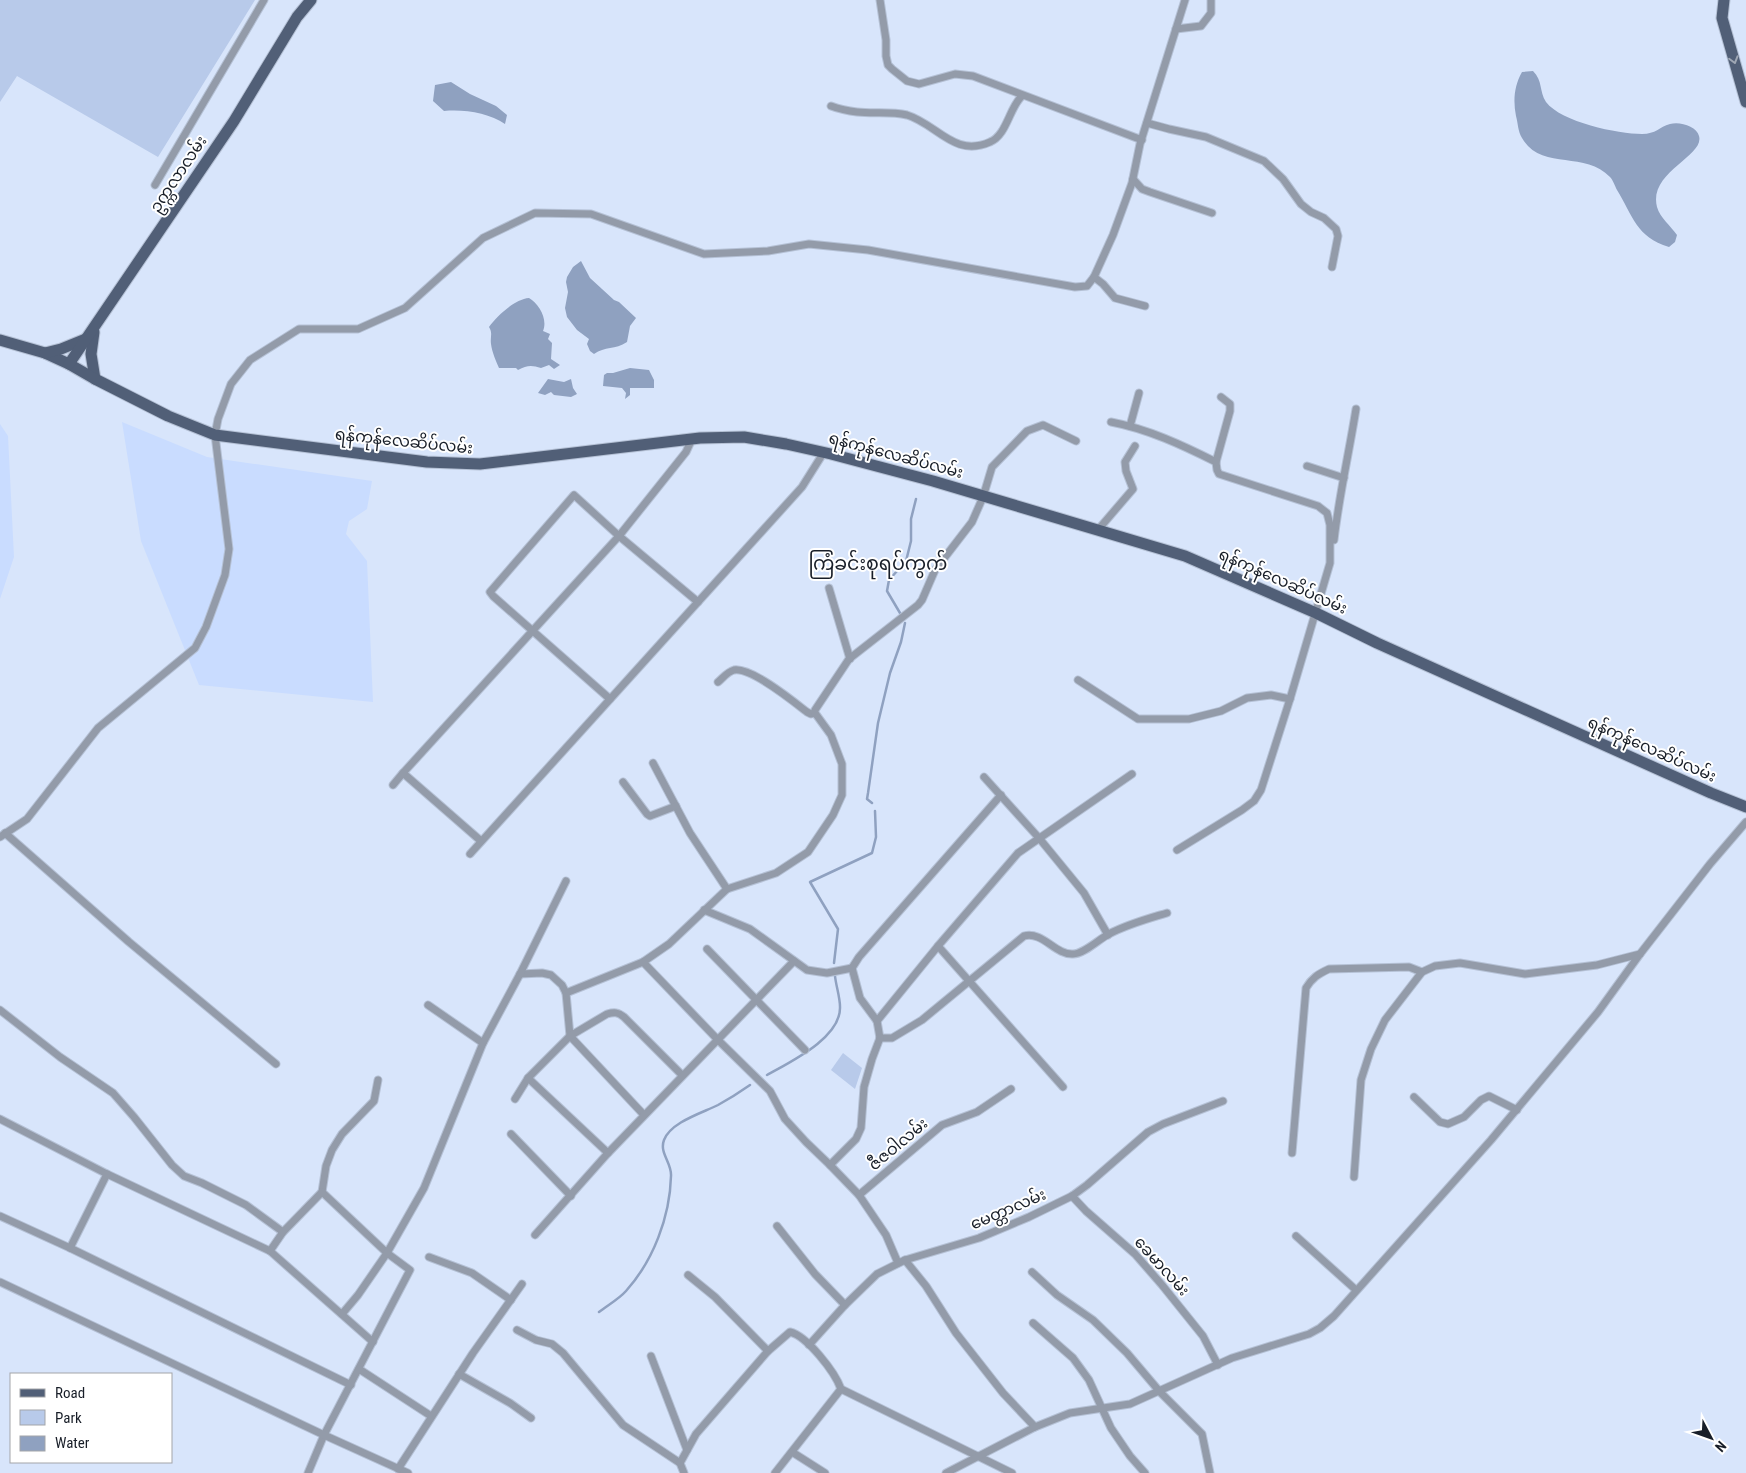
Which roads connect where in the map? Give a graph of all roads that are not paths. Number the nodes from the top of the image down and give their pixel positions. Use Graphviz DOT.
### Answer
graph roads {
  1 [pos="264,0"];
  2 [pos="310,0"];
  3 [pos="880,0"];
  4 [pos="1184,0"];
  5 [pos="1211,0"];
  6 [pos="1724,0"];
  7 [pos="1176,29"];
  8 [pos="1022,96"];
  9 [pos="1746,102"];
  10 [pos="831,106"];
  11 [pos="1147,123"];
  12 [pos="1142,140"];
  13 [pos="1133,179"];
  14 [pos="155,185"];
  15 [pos="1212,213"];
  16 [pos="1332,267"];
  17 [pos="1094,277"];
  18 [pos="1145,306"];
  19 [pos="95,327"];
  20 [pos="88,338"];
  21 [pos="0,340"];
  22 [pos="45,353"];
  23 [pos="70,364"];
  24 [pos="95,379"];
  25 [pos="1139,393"];
  26 [pos="1220,397"];
  27 [pos="1356,409"];
  28 [pos="1111,422"];
  29 [pos="1130,426"];
  30 [pos="215,435"];
  31 [pos="692,439"];
  32 [pos="1076,441"];
  33 [pos="1135,446"];
  34 [pos="824,452"];
  35 [pos="1216,462"];
  36 [pos="1307,466"];
  37 [pos="1344,478"];
  38 [pos="983,497"];
  39 [pos="1097,531"];
  40 [pos="619,536"];
  41 [pos="1331,550"];
  42 [pos="829,588"];
  43 [pos="698,602"];
  44 [pos="1316,612"];
  45 [pos="532,631"];
  46 [pos="850,658"];
  47 [pos="1078,680"];
  48 [pos="718,682"];
  49 [pos="610,699"];
  50 [pos="1290,699"];
  51 [pos="815,713"];
  52 [pos="653,763"];
  53 [pos="404,773"];
  54 [pos="1132,774"];
  55 [pos="984,777"];
  56 [pos="623,782"];
  57 [pos="394,784"];
  58 [pos="1001,795"];
  59 [pos="676,806"];
  60 [pos="1746,807"];
  61 [pos="1746,822"];
  62 [pos="3,835"];
  63 [pos="1039,838"];
  64 [pos="482,841"];
  65 [pos="1177,850"];
  66 [pos="470,854"];
  67 [pos="566,881"];
  68 [pos="727,888"];
  69 [pos="704,910"];
  70 [pos="1167,913"];
  71 [pos="1108,935"];
  72 [pos="938,946"];
  73 [pos="707,949"];
  74 [pos="1640,954"];
  75 [pos="794,961"];
  76 [pos="644,962"];
  77 [pos="852,968"];
  78 [pos="1422,972"];
  79 [pos="520,974"];
  80 [pos="969,982"];
  81 [pos="566,993"];
  82 [pos="756,999"];
  83 [pos="428,1005"];
  84 [pos="0,1010"];
  85 [pos="877,1021"];
  86 [pos="570,1036"];
  87 [pos="880,1038"];
  88 [pos="718,1040"];
  89 [pos="483,1043"];
  90 [pos="805,1050"];
  91 [pos="276,1064"];
  92 [pos="682,1075"];
  93 [pos="528,1078"];
  94 [pos="378,1080"];
  95 [pos="1063,1086"];
  96 [pos="1011,1088"];
  97 [pos="1414,1097"];
  98 [pos="515,1099"];
  99 [pos="1223,1101"];
  100 [pos="1517,1110"];
  101 [pos="644,1115"];
  102 [pos="0,1119"];
  103 [pos="510,1134"];
  104 [pos="608,1153"];
  105 [pos="1292,1153"];
  106 [pos="830,1165"];
  107 [pos="107,1174"];
  108 [pos="1354,1176"];
  109 [pos="322,1192"];
  110 [pos="858,1195"];
  111 [pos="572,1196"];
  112 [pos="1072,1196"];
  113 [pos="0,1216"];
  114 [pos="777,1226"];
  115 [pos="283,1232"];
  116 [pos="536,1235"];
  117 [pos="1296,1236"];
  118 [pos="70,1248"];
  119 [pos="270,1252"];
  120 [pos="387,1253"];
  121 [pos="428,1257"];
  122 [pos="902,1262"];
  123 [pos="1032,1272"];
  124 [pos="688,1275"];
  125 [pos="0,1282"];
  126 [pos="522,1284"];
  127 [pos="1356,1290"];
  128 [pos="511,1300"];
  129 [pos="845,1305"];
  130 [pos="342,1314"];
  131 [pos="1033,1323"];
  132 [pos="518,1330"];
  133 [pos="373,1342"];
  134 [pos="809,1345"];
  135 [pos="768,1351"];
  136 [pos="650,1356"];
  137 [pos="1218,1365"];
  138 [pos="359,1370"];
  139 [pos="459,1374"];
  140 [pos="351,1385"];
  141 [pos="840,1389"];
  142 [pos="1160,1392"];
  143 [pos="1103,1409"];
  144 [pos="431,1416"];
  145 [pos="531,1418"];
  146 [pos="1035,1427"];
  147 [pos="324,1435"];
  148 [pos="687,1450"];
  149 [pos="792,1452"];
  150 [pos="979,1456"];
  151 [pos="680,1463"];
  152 [pos="398,1469"];
  153 [pos="308,1473"];
  154 [pos="408,1473"];
  155 [pos="684,1473"];
  156 [pos="775,1473"];
  157 [pos="825,1473"];
  158 [pos="946,1473"];
  159 [pos="1012,1473"];
  160 [pos="1145,1473"];
  161 [pos="1210,1473"];
  1 -- 14 [label="street"];
  2 -- 19 [label="main road, ဥက္ကလာလမ်း"];
  3 -- 8 [label="street"];
  4 -- 7 [label="street"];
  5 -- 7 [label="street"];
  6 -- 9 [label="main road, one-way"];
  7 -- 11 [label="street"];
  8 -- 10 [label="street"];
  8 -- 12 [label="street"];
  11 -- 12 [label="street"];
  11 -- 16 [label="street"];
  12 -- 13 [label="street"];
  13 -- 15 [label="street"];
  13 -- 17 [label="street"];
  17 -- 18 [label="street"];
  17 -- 30 [label="street"];
  19 -- 20 [label="main road, ဥက္ကလာလမ်း"];
  19 -- 24 [label="main road"];
  20 -- 22 [label="main road"];
  20 -- 23 [label="main road, ဥက္ကလာလမ်း"];
  21 -- 22 [label="main road, ရန်ကုန်လေဆိပ်လမ်း"];
  22 -- 23 [label="main road, ရန်ကုန်လေဆိပ်လမ်း"];
  23 -- 24 [label="main road, ရန်ကုန်လေဆိပ်လမ်း"];
  24 -- 30 [label="main road, ရန်ကုန်လေဆိပ်လမ်း"];
  25 -- 29 [label="street"];
  26 -- 35 [label="street"];
  27 -- 37 [label="street"];
  28 -- 29 [label="street"];
  29 -- 35 [label="street"];
  30 -- 31 [label="main road, ရန်ကုန်လေဆိပ်လမ်း"];
  30 -- 62 [label="street"];
  31 -- 34 [label="main road, ရန်ကုန်လေဆိပ်လမ်း"];
  31 -- 40 [label="street"];
  32 -- 38 [label="street"];
  33 -- 39 [label="street"];
  34 -- 38 [label="main road, ရန်ကုန်လေဆိပ်လမ်း"];
  34 -- 43 [label="street"];
  35 -- 41 [label="street"];
  36 -- 37 [label="street"];
  37 -- 41 [label="street"];
  38 -- 39 [label="main road, ရန်ကုန်လေဆိပ်လမ်း"];
  38 -- 46 [label="street"];
  39 -- 44 [label="main road, ရန်ကုန်လေဆိပ်လမ်း"];
  40 -- 43 [label="street"];
  40 -- 45 [label="street"];
  40 -- 45 [label="street"];
  41 -- 44 [label="street"];
  42 -- 46 [label="street"];
  43 -- 49 [label="street"];
  44 -- 50 [label="street"];
  44 -- 60 [label="main road, ရန်ကုန်လေဆိပ်လမ်း"];
  45 -- 49 [label="street"];
  45 -- 53 [label="street"];
  46 -- 51 [label="street"];
  47 -- 50 [label="street"];
  48 -- 51 [label="street"];
  49 -- 64 [label="street"];
  50 -- 65 [label="street"];
  51 -- 68 [label="street"];
  52 -- 59 [label="street"];
  53 -- 57 [label="street"];
  53 -- 64 [label="street"];
  54 -- 63 [label="street"];
  55 -- 58 [label="street"];
  56 -- 59 [label="street"];
  58 -- 63 [label="street"];
  58 -- 77 [label="street"];
  59 -- 68 [label="street"];
  61 -- 74 [label="street"];
  62 -- 91 [label="street"];
  63 -- 71 [label="street"];
  63 -- 72 [label="street"];
  64 -- 66 [label="street"];
  67 -- 79 [label="street"];
  68 -- 69 [label="street"];
  69 -- 75 [label="street"];
  69 -- 76 [label="street"];
  70 -- 71 [label="street"];
  71 -- 80 [label="street"];
  72 -- 80 [label="street"];
  72 -- 85 [label="street"];
  73 -- 82 [label="street"];
  74 -- 78 [label="street"];
  74 -- 100 [label="street"];
  75 -- 77 [label="street"];
  75 -- 82 [label="street"];
  76 -- 81 [label="street"];
  76 -- 88 [label="street"];
  77 -- 85 [label="street"];
  78 -- 105 [label="street"];
  78 -- 108 [label="street"];
  79 -- 81 [label="street"];
  79 -- 89 [label="street"];
  80 -- 87 [label="street"];
  80 -- 95 [label="street"];
  81 -- 86 [label="street"];
  82 -- 88 [label="street"];
  82 -- 90 [label="street"];
  83 -- 89 [label="street"];
  84 -- 115 [label="street"];
  85 -- 87 [label="street"];
  86 -- 92 [label="street"];
  86 -- 93 [label="street"];
  86 -- 101 [label="street"];
  87 -- 106 [label="street"];
  88 -- 92 [label="street"];
  88 -- 106 [label="street"];
  89 -- 120 [label="street"];
  92 -- 101 [label="street"];
  93 -- 98 [label="street"];
  93 -- 104 [label="street"];
  94 -- 109 [label="street"];
  96 -- 110 [label="street, ဇီဇဝါလမ်း"];
  97 -- 100 [label="street"];
  99 -- 112 [label="street, မေတ္တာလမ်း"];
  100 -- 127 [label="street"];
  101 -- 104 [label="street"];
  102 -- 107 [label="street"];
  103 -- 111 [label="street"];
  104 -- 111 [label="street"];
  106 -- 110 [label="street"];
  107 -- 118 [label="street"];
  107 -- 119 [label="street"];
  109 -- 115 [label="street"];
  109 -- 120 [label="street"];
  110 -- 122 [label="street"];
  111 -- 116 [label="street"];
  112 -- 122 [label="street, မေတ္တာလမ်း"];
  112 -- 137 [label="street, ခေမာလမ်း"];
  113 -- 118 [label="street"];
  114 -- 129 [label="street"];
  115 -- 119 [label="street"];
  117 -- 127 [label="street"];
  118 -- 140 [label="street"];
  119 -- 130 [label="street"];
  120 -- 130 [label="street"];
  120 -- 133 [label="street"];
  121 -- 128 [label="street"];
  122 -- 129 [label="street, မေတ္တာလမ်း"];
  122 -- 146 [label="street"];
  123 -- 142 [label="street"];
  124 -- 135 [label="street"];
  125 -- 147 [label="street"];
  126 -- 128 [label="street"];
  127 -- 137 [label="street"];
  128 -- 139 [label="street"];
  129 -- 134 [label="street, မေတ္တာလမ်း"];
  130 -- 133 [label="street"];
  131 -- 143 [label="street"];
  132 -- 151 [label="street"];
  133 -- 138 [label="street"];
  134 -- 135 [label="street"];
  134 -- 141 [label="street"];
  135 -- 148 [label="street"];
  136 -- 148 [label="street"];
  137 -- 142 [label="street"];
  138 -- 140 [label="street"];
  138 -- 144 [label="street"];
  139 -- 144 [label="street"];
  139 -- 145 [label="street"];
  140 -- 147 [label="street"];
  141 -- 149 [label="street"];
  141 -- 150 [label="street"];
  142 -- 143 [label="street"];
  142 -- 161 [label="street"];
  143 -- 146 [label="street"];
  143 -- 160 [label="street"];
  144 -- 152 [label="street"];
  146 -- 150 [label="street"];
  147 -- 152 [label="street"];
  147 -- 153 [label="street"];
  148 -- 151 [label="street"];
  149 -- 156 [label="street"];
  149 -- 157 [label="street"];
  150 -- 158 [label="street"];
  150 -- 159 [label="street"];
  151 -- 155 [label="street"];
  152 -- 154 [label="street"];
}
